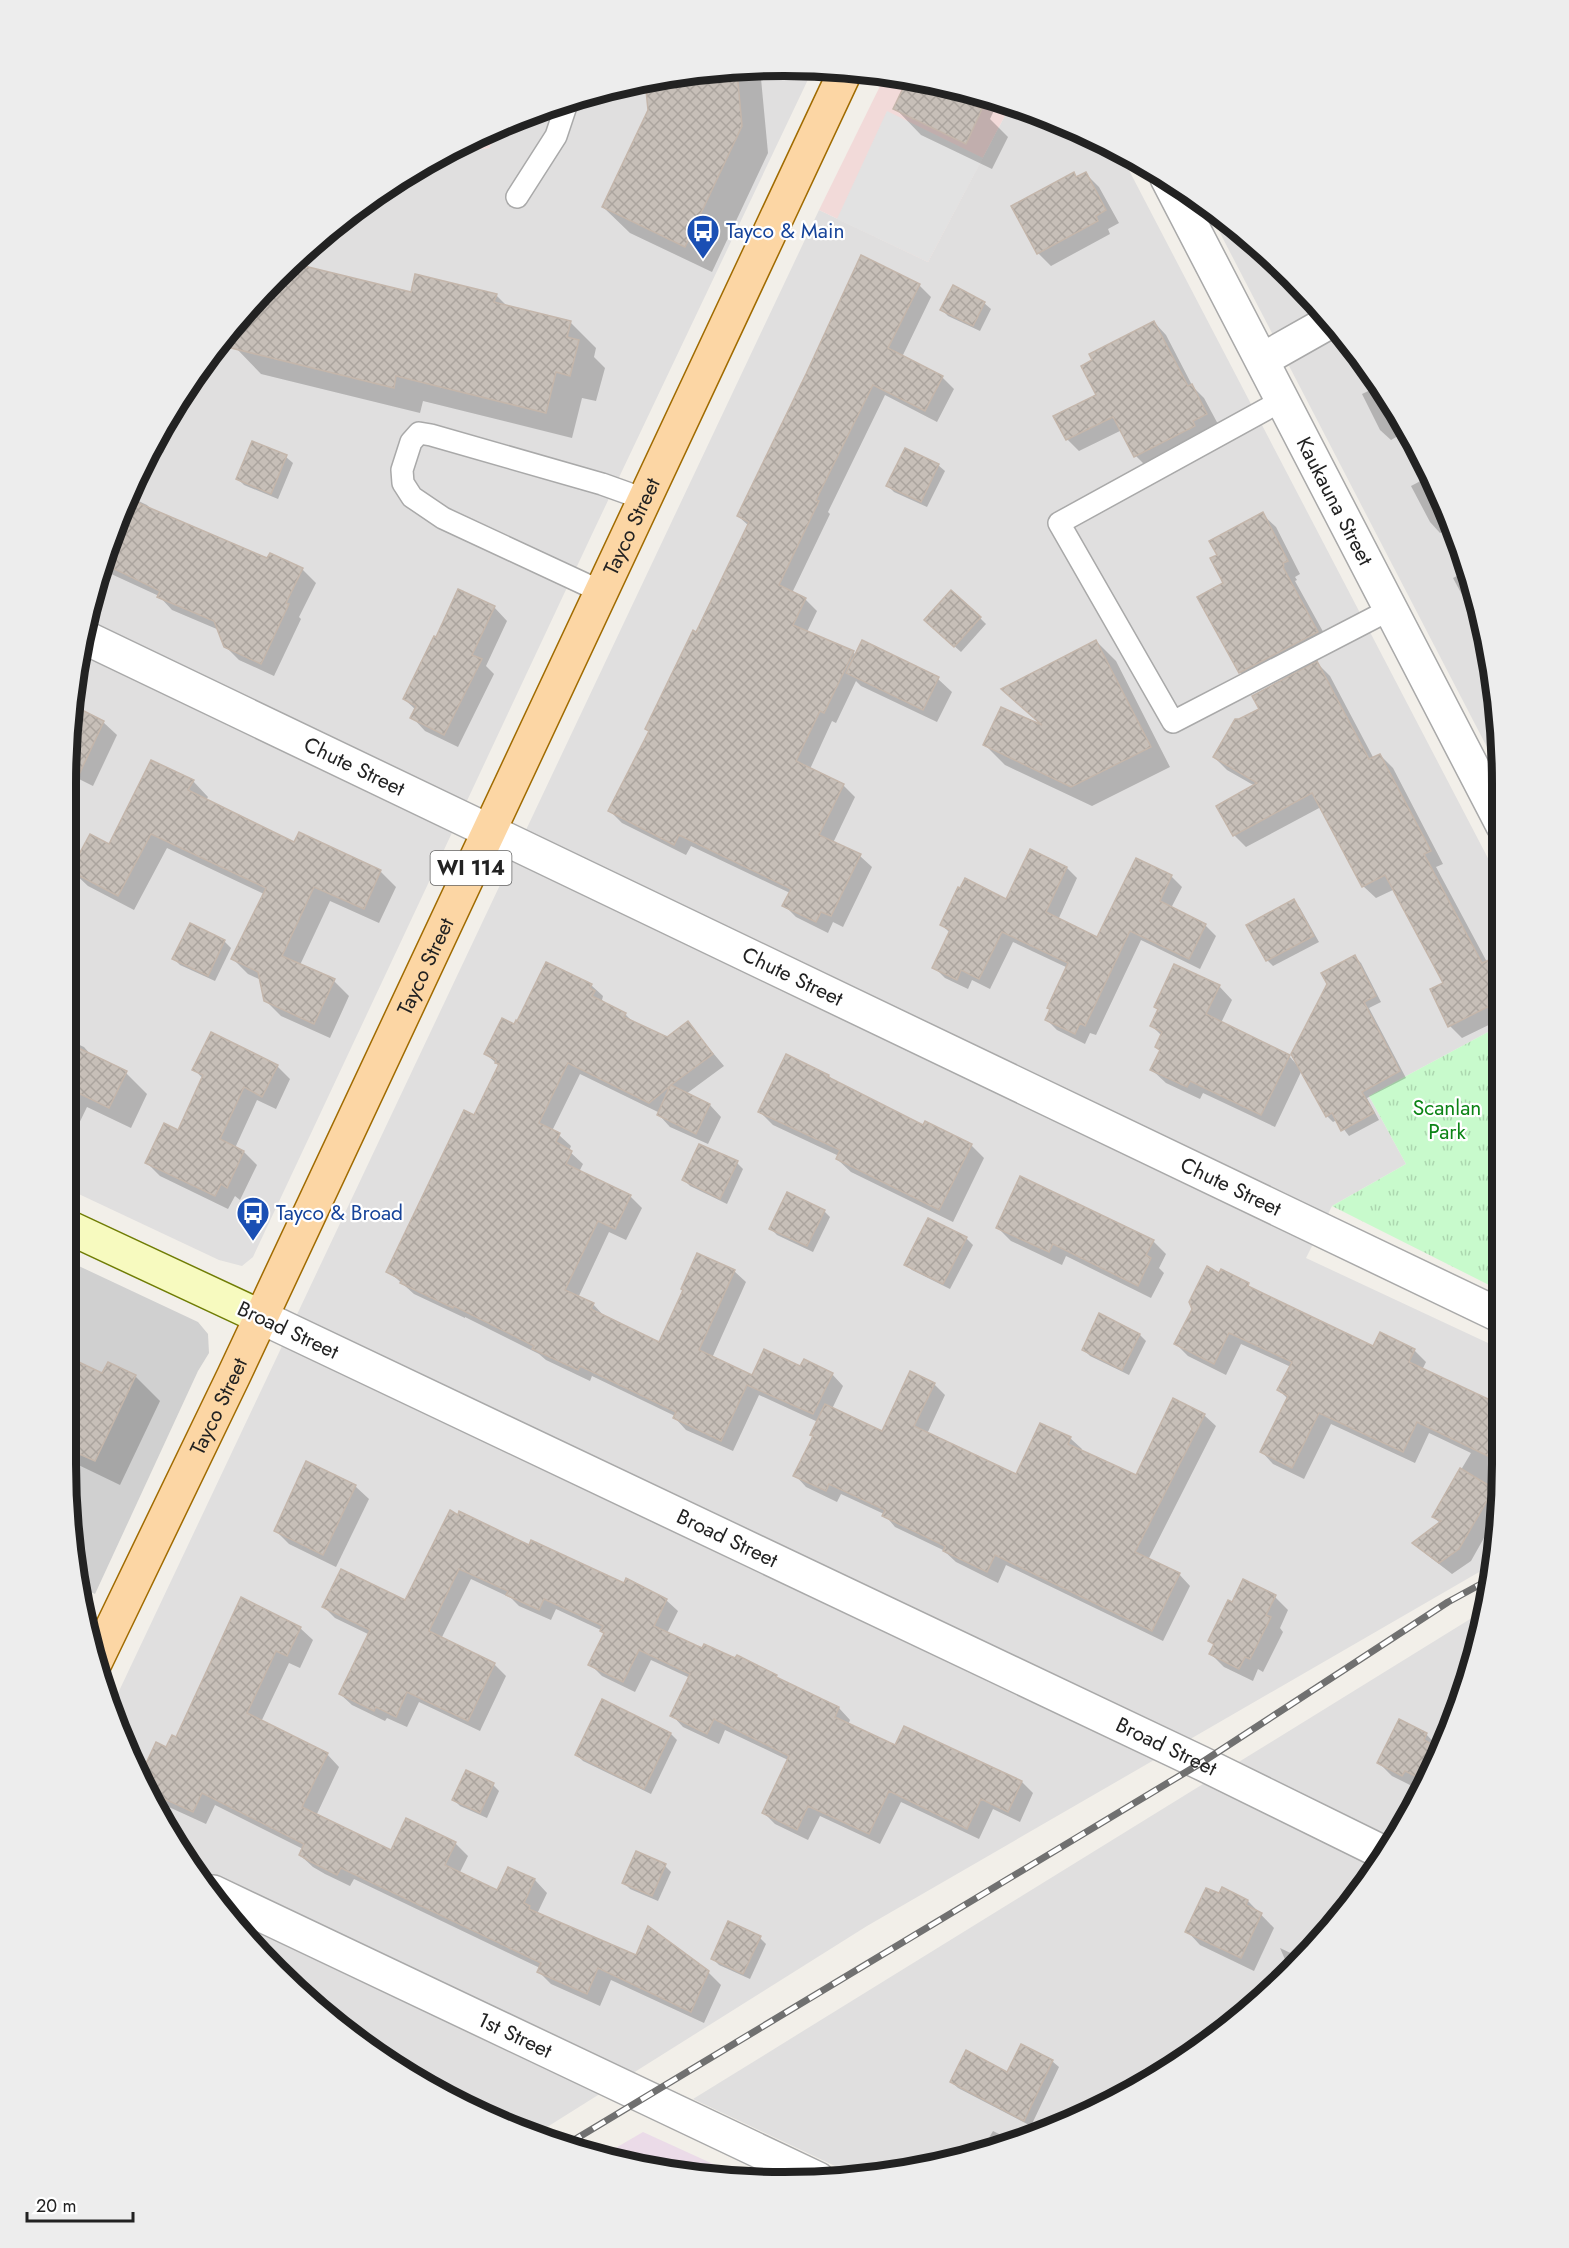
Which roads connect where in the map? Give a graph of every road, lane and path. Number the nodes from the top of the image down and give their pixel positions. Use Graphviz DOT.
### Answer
graph roads {
  1 [pos="842,79"];
  2 [pos="564,112"];
  3 [pos="1176,195"];
  4 [pos="517,197"];
  5 [pos="1323,325"];
  6 [pos="1262,360"];
  7 [pos="1283,400"];
  8 [pos="644,499"];
  9 [pos="602,592"];
  10 [pos="1391,609"];
  11 [pos="91,640"];
  12 [pos="1492,805"];
  13 [pos="489,830"];
  14 [pos="76,1231"];
  15 [pos="1492,1312"];
  16 [pos="261,1317"];
  17 [pos="102,1649"];
  18 [pos="1378,1850"];
  19 [pos="225,1898"];
  20 [pos="802,2171"];
  1 -- 8 [label="main road, Tayco Street / WI 114"];
  2 -- 4 [label="lane"];
  3 -- 6 [label="street, Kaukauna Street"];
  5 -- 6 [label="street"];
  6 -- 7 [label="street, Kaukauna Street"];
  7 -- 10 [label="street, Kaukauna Street"];
  7 -- 10 [label="lane"];
  8 -- 9 [label="main road, Tayco Street / WI 114"];
  8 -- 9 [label="lane"];
  9 -- 13 [label="main road, Tayco Street / WI 114"];
  10 -- 12 [label="street, Kaukauna Street"];
  11 -- 13 [label="street, Chute Street"];
  13 -- 15 [label="street, Chute Street"];
  13 -- 16 [label="main road, Tayco Street / WI 114"];
  14 -- 16 [label="street, Broad Street"];
  16 -- 17 [label="main road, Tayco Street / WI 114"];
  16 -- 18 [label="street, Broad Street"];
  19 -- 20 [label="street, 1st Street"];
}
